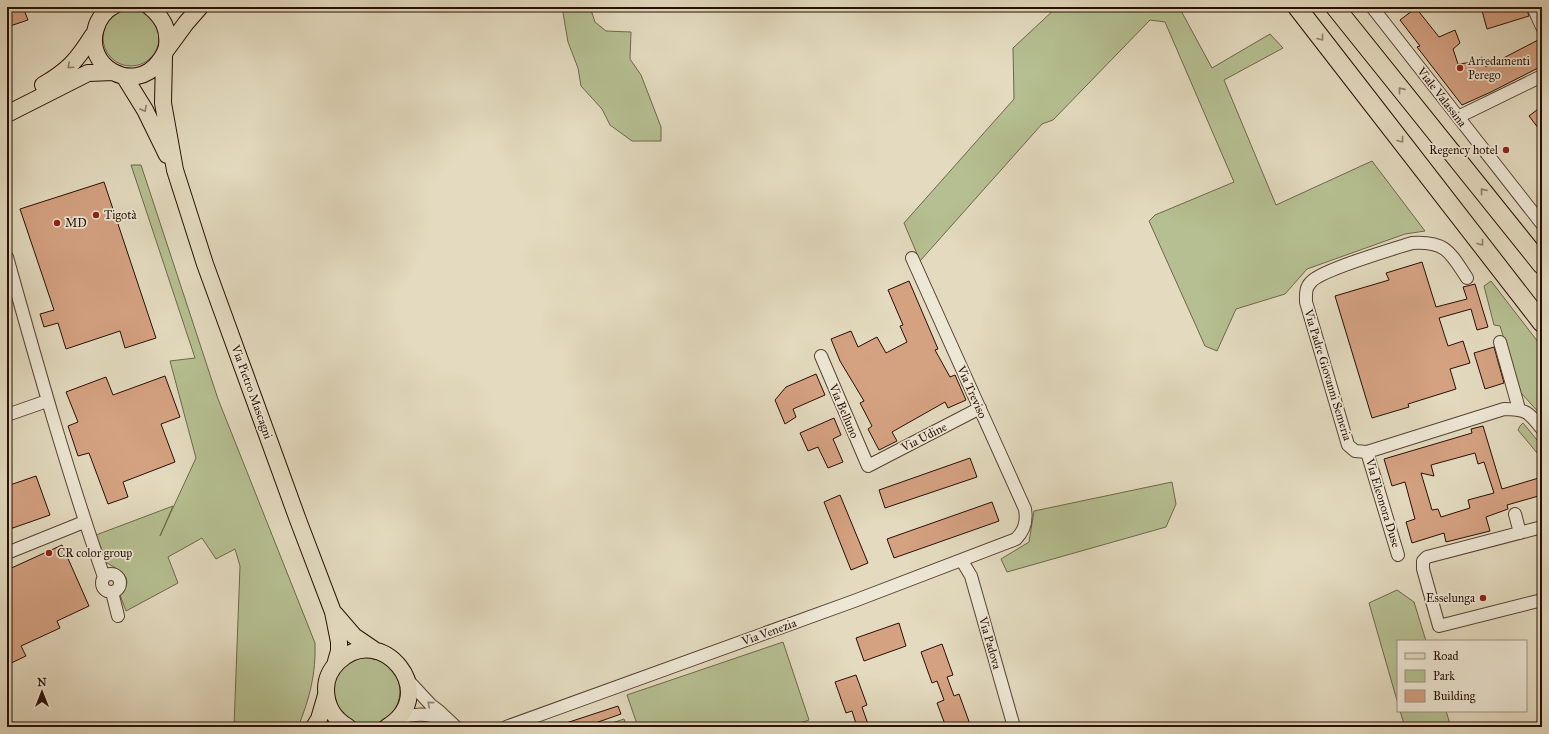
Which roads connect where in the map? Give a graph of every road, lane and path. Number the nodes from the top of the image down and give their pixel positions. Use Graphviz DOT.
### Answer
graph roads {
  1 [pos="112,7"];
  2 [pos="150,7"];
  3 [pos="200,7"];
  4 [pos="1297,7"];
  5 [pos="1334,7"];
  6 [pos="1372,7"];
  7 [pos="1533,7"];
  8 [pos="96,21"];
  9 [pos="1542,27"];
  10 [pos="165,53"];
  11 [pos="118,74"];
  12 [pos="1542,76"];
  13 [pos="7,103"];
  14 [pos="7,114"];
  15 [pos="1458,118"];
  16 [pos="175,170"];
  17 [pos="1542,224"];
  18 [pos="7,257"];
  19 [pos="912,258"];
  20 [pos="1542,266"];
  21 [pos="1467,278"];
  22 [pos="1542,323"];
  23 [pos="1500,342"];
  24 [pos="821,356"];
  25 [pos="47,401"];
  26 [pos="980,408"];
  27 [pos="1519,409"];
  28 [pos="7,415"];
  29 [pos="1542,429"];
  30 [pos="1367,452"];
  31 [pos="868,466"];
  32 [pos="1515,514"];
  33 [pos="84,522"];
  34 [pos="1025,527"];
  35 [pos="1539,528"];
  36 [pos="1520,533"];
  37 [pos="7,553"];
  38 [pos="1398,555"];
  39 [pos="962,561"];
  40 [pos="1542,600"];
  41 [pos="333,612"];
  42 [pos="118,616"];
  43 [pos="376,651"];
  44 [pos="335,666"];
  45 [pos="406,678"];
  46 [pos="326,695"];
  47 [pos="392,724"];
  48 [pos="343,726"];
  49 [pos="314,727"];
  50 [pos="451,727"];
  51 [pos="456,727"];
  52 [pos="506,727"];
  53 [pos="1014,727"];
  1 -- 8 [label="main road"];
  2 -- 10 [label="main road, Via Pietro Mascagni"];
  3 -- 10 [label="main road"];
  4 -- 22 [label="highway, one-way"];
  20 -- 5 [label="highway, one-way"];
  6 -- 15 [label="street, Viale Valassina"];
  7 -- 9 [label="street"];
  8 -- 11 [label="main road, Via Pietro Mascagni"];
  8 -- 13 [label="main road, one-way"];
  10 -- 11 [label="main road"];
  10 -- 16 [label="main road, Via Pietro Mascagni"];
  11 -- 14 [label="main road"];
  11 -- 16 [label="main road, Via Pietro Mascagni, one-way"];
  12 -- 15 [label="street"];
  15 -- 17 [label="street, Viale Valassina"];
  16 -- 41 [label="main road, Via Pietro Mascagni"];
  18 -- 25 [label="street"];
  19 -- 26 [label="street, Via Treviso"];
  21 -- 30 [label="street, Via Padre Giovanni Semeria"];
  23 -- 27 [label="street"];
  24 -- 31 [label="street, Via Belluno"];
  25 -- 28 [label="street"];
  25 -- 33 [label="street"];
  26 -- 31 [label="street, Via Udine"];
  26 -- 34 [label="street, Via Treviso"];
  27 -- 29 [label="street"];
  27 -- 30 [label="street"];
  30 -- 38 [label="street, Via Eleonora Duse"];
  32 -- 36 [label="street"];
  33 -- 37 [label="street"];
  33 -- 42 [label="street"];
  34 -- 39 [label="street, Via Venezia"];
  35 -- 36 [label="street"];
  36 -- 40 [label="street"];
  39 -- 52 [label="street, Via Venezia"];
  39 -- 53 [label="street, Via Padova"];
  41 -- 43 [label="main road, Via Pietro Mascagni"];
  41 -- 44 [label="main road, Via Pietro Mascagni"];
  43 -- 44 [label="main road"];
  43 -- 45 [label="main road, Via Pietro Mascagni"];
  44 -- 46 [label="main road, Via Pietro Mascagni"];
  45 -- 47 [label="main road"];
  51 -- 45 [label="street, one-way"];
  46 -- 48 [label="main road"];
  46 -- 49 [label="main road, Via Pietro Mascagni"];
  47 -- 50 [label="street"];
}
